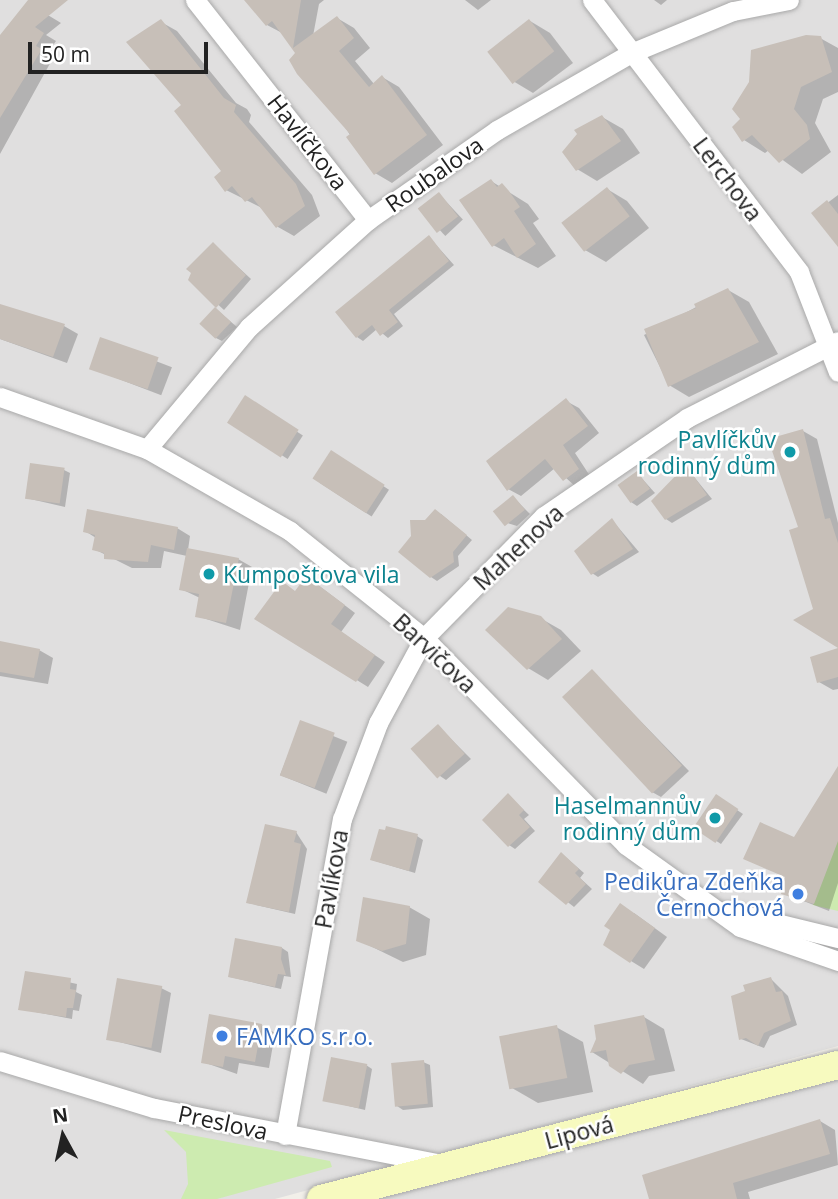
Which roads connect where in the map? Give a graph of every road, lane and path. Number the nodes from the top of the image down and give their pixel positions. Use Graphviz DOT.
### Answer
graph roads {
  1 [pos="195,0"];
  2 [pos="592,0"];
  3 [pos="789,0"];
  4 [pos="631,53"];
  5 [pos="368,220"];
  6 [pos="834,342"];
  7 [pos="838,372"];
  8 [pos="0,397"];
  9 [pos="147,449"];
  10 [pos="424,638"];
  11 [pos="720,910"];
  12 [pos="838,938"];
  13 [pos="838,961"];
  14 [pos="0,1061"];
  15 [pos="838,1065"];
  16 [pos="285,1135"];
  17 [pos="450,1166"];
  18 [pos="321,1199"];
  1 -- 5 [label="street, Havlíčkova"];
  2 -- 4 [label="street, Lerchova"];
  3 -- 4 [label="street, Roubalova"];
  4 -- 5 [label="street, Roubalova"];
  4 -- 6 [label="street, Lerchova"];
  5 -- 9 [label="street, Roubalova"];
  6 -- 7 [label="street, Lerchova"];
  6 -- 10 [label="street, Mahenova"];
  8 -- 9 [label="street, Barvičova"];
  9 -- 10 [label="street, Barvičova"];
  10 -- 11 [label="street, Barvičova"];
  10 -- 16 [label="street, Pavlíkova"];
  11 -- 12 [label="street, Barvičova"];
  11 -- 13 [label="street, Barvičova"];
  14 -- 16 [label="street, Preslova"];
  15 -- 17 [label="street, Lipová"];
  16 -- 17 [label="street, Preslova"];
  17 -- 18 [label="street, Lipová"];
}
